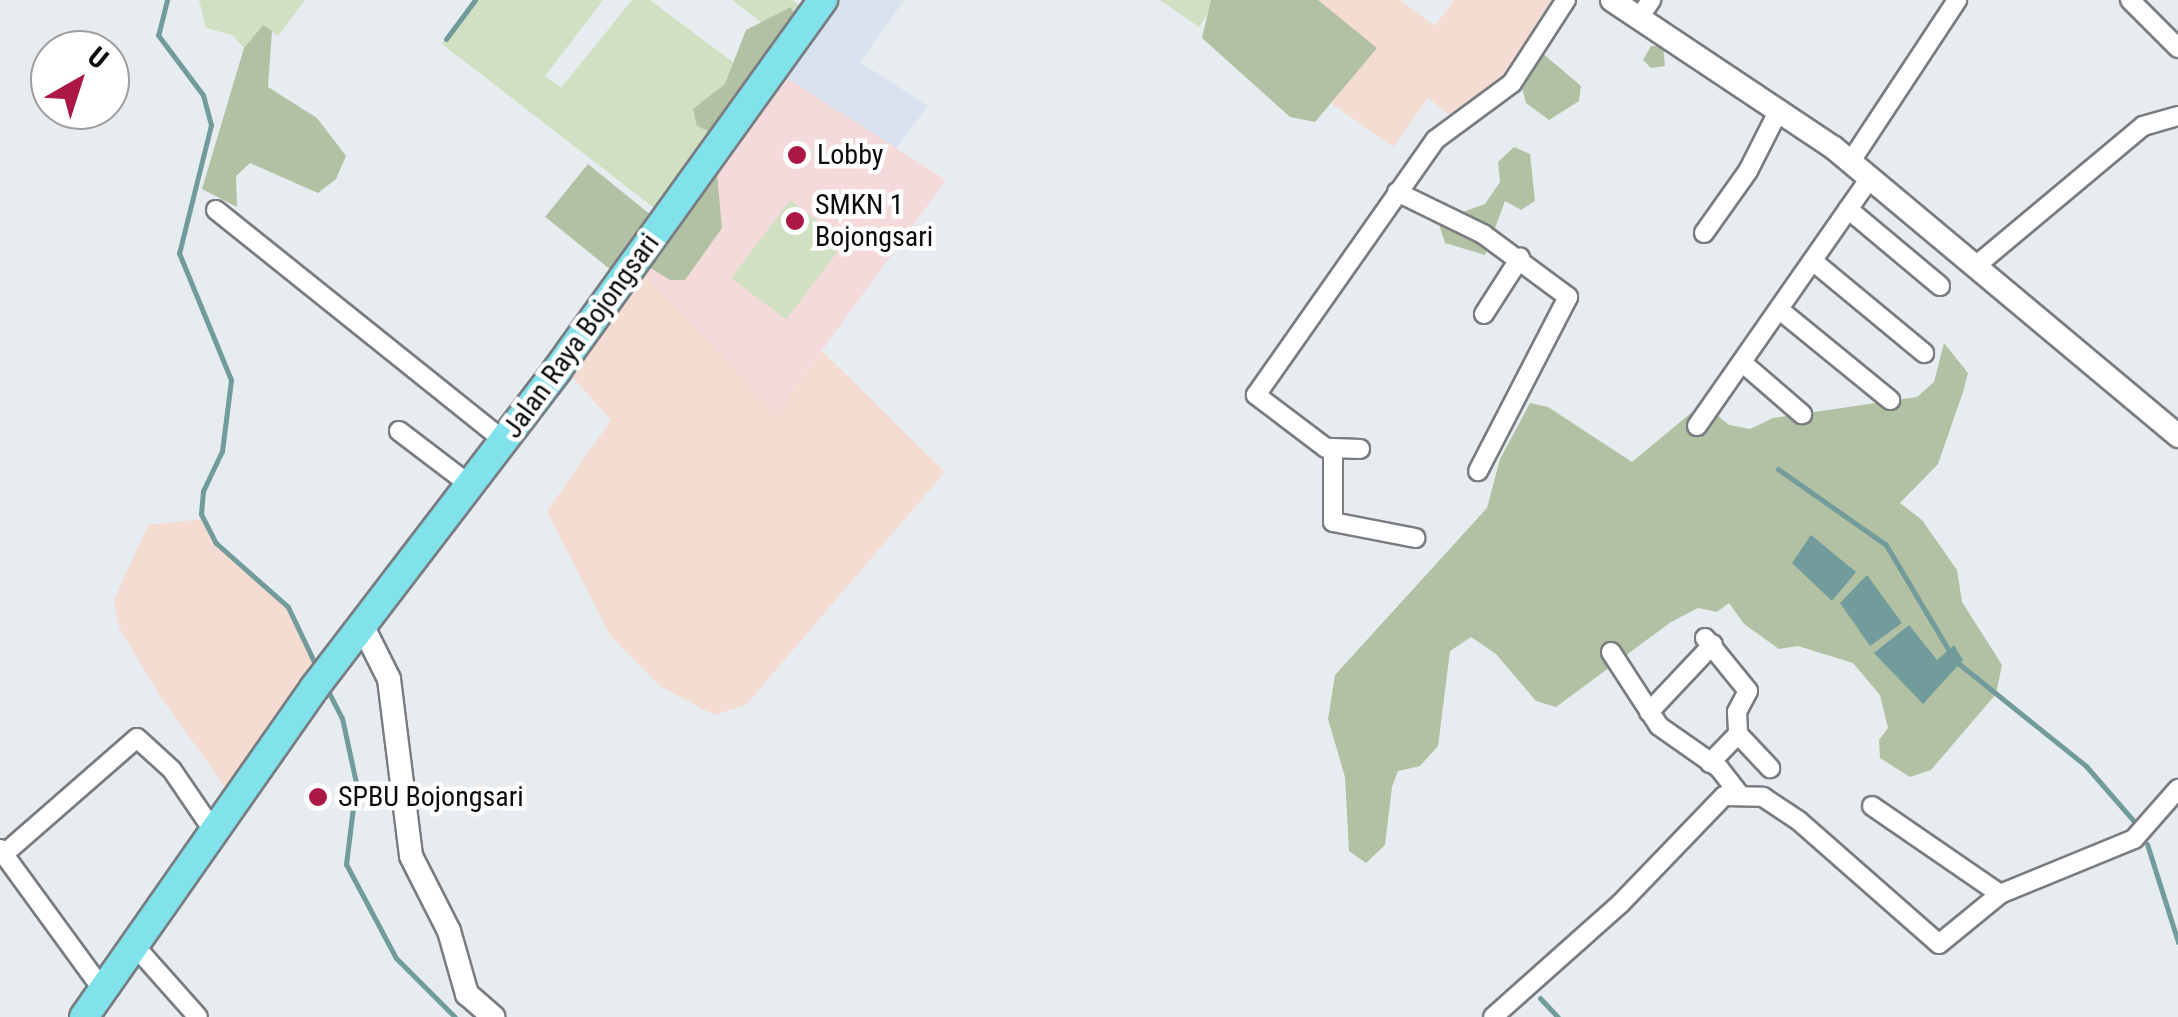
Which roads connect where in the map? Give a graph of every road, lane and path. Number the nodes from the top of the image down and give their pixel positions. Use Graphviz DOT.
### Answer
graph roads {
  1 [pos="823,0"];
  2 [pos="1566,0"];
  3 [pos="1612,0"];
  4 [pos="1957,0"];
  5 [pos="2130,0"];
  6 [pos="1645,9"];
  7 [pos="2178,48"];
  8 [pos="1778,110"];
  9 [pos="2178,116"];
  10 [pos="1851,162"];
  11 [pos="1871,177"];
  12 [pos="1396,192"];
  13 [pos="216,210"];
  14 [pos="1848,210"];
  15 [pos="1704,233"];
  16 [pos="1520,258"];
  17 [pos="1814,262"];
  18 [pos="1978,264"];
  19 [pos="1940,286"];
  20 [pos="1781,311"];
  21 [pos="1484,314"];
  22 [pos="1924,353"];
  23 [pos="1744,364"];
  24 [pos="1890,400"];
  25 [pos="1802,414"];
  26 [pos="1697,426"];
  27 [pos="399,431"];
  28 [pos="2178,436"];
  29 [pos="504,440"];
  30 [pos="1333,449"];
  31 [pos="1360,449"];
  32 [pos="1478,471"];
  33 [pos="470,485"];
  34 [pos="1415,538"];
  35 [pos="362,627"];
  36 [pos="1612,652"];
  37 [pos="1649,712"];
  38 [pos="1738,734"];
  39 [pos="1710,763"];
  40 [pos="1770,768"];
  41 [pos="2178,789"];
  42 [pos="1738,792"];
  43 [pos="1872,806"];
  44 [pos="213,830"];
  45 [pos="2,851"];
  46 [pos="2000,894"];
  47 [pos="134,945"];
  48 [pos="103,990"];
  49 [pos="84,1017"];
  50 [pos="198,1017"];
  51 [pos="493,1017"];
  52 [pos="1492,1017"];
  1 -- 29 [label="main road, Jalan Raya Bojongsari"];
  2 -- 12 [label="street"];
  3 -- 6 [label="street"];
  4 -- 10 [label="street"];
  5 -- 7 [label="street"];
  6 -- 8 [label="street"];
  8 -- 10 [label="street"];
  8 -- 15 [label="street"];
  9 -- 18 [label="street"];
  10 -- 11 [label="street"];
  11 -- 14 [label="street"];
  11 -- 18 [label="street"];
  12 -- 16 [label="street"];
  12 -- 30 [label="street"];
  13 -- 29 [label="street"];
  14 -- 17 [label="street"];
  14 -- 19 [label="street"];
  16 -- 21 [label="street"];
  16 -- 32 [label="street"];
  17 -- 20 [label="street"];
  17 -- 22 [label="street"];
  18 -- 28 [label="street"];
  20 -- 23 [label="street"];
  20 -- 24 [label="street"];
  23 -- 25 [label="street"];
  23 -- 26 [label="street"];
  27 -- 33 [label="street"];
  29 -- 33 [label="main road, Jalan Raya Bojongsari"];
  30 -- 31 [label="street"];
  30 -- 34 [label="street"];
  33 -- 35 [label="main road, Jalan Raya Bojongsari"];
  35 -- 44 [label="main road, Jalan Raya Bojongsari"];
  35 -- 51 [label="street"];
  36 -- 37 [label="street"];
  37 -- 38 [label="street"];
  37 -- 39 [label="street"];
  38 -- 39 [label="street"];
  38 -- 40 [label="street"];
  39 -- 42 [label="street"];
  41 -- 46 [label="street"];
  42 -- 46 [label="street"];
  42 -- 52 [label="street"];
  43 -- 46 [label="street"];
  44 -- 45 [label="street"];
  44 -- 47 [label="main road, Jalan Raya Bojongsari"];
  45 -- 48 [label="street"];
  47 -- 48 [label="main road, Jalan Raya Bojongsari"];
  47 -- 50 [label="street"];
  48 -- 49 [label="main road, Jalan Raya Bojongsari"];
}
